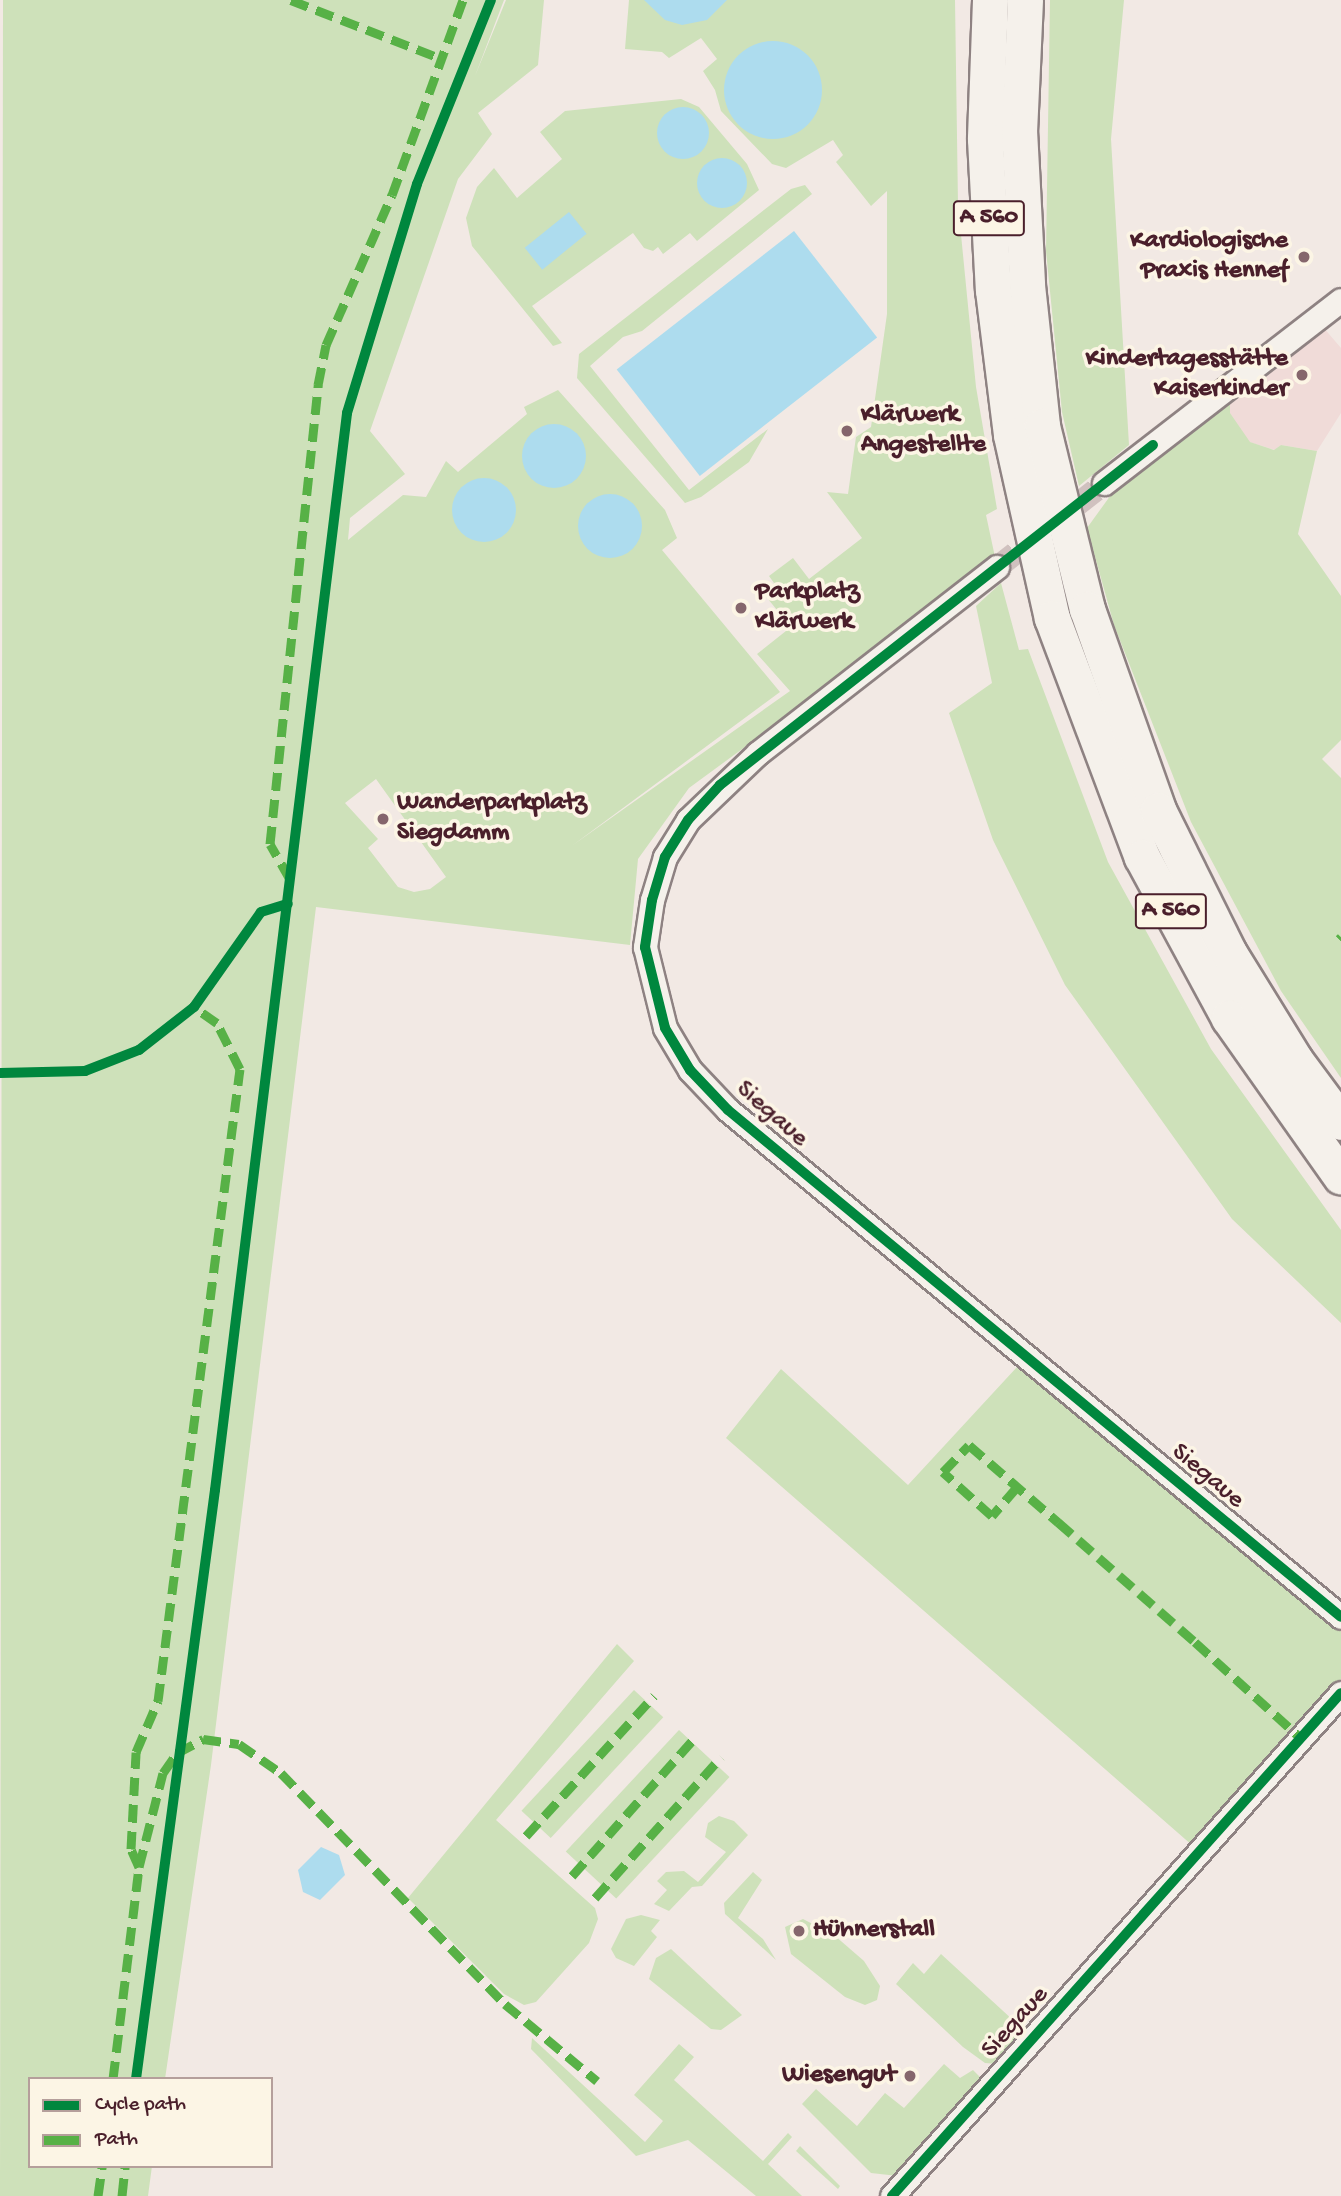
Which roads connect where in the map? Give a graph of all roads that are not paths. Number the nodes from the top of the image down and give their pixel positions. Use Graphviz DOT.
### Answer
graph roads {
  1 [pos="990,0"];
  2 [pos="1025,0"];
  3 [pos="1341,300"];
  4 [pos="1104,483"];
  5 [pos="997,566"];
  6 [pos="1341,1122"];
  7 [pos="1341,1177"];
  8 [pos="1341,1617"];
  9 [pos="1341,1693"];
  10 [pos="892,2196"];
  1 -- 7 [label="highway, A 560"];
  2 -- 6 [label="highway, A 560"];
  3 -- 4 [label="street"];
  5 -- 8 [label="street, Siegaue"];
  9 -- 10 [label="street, Siegaue"];
}
